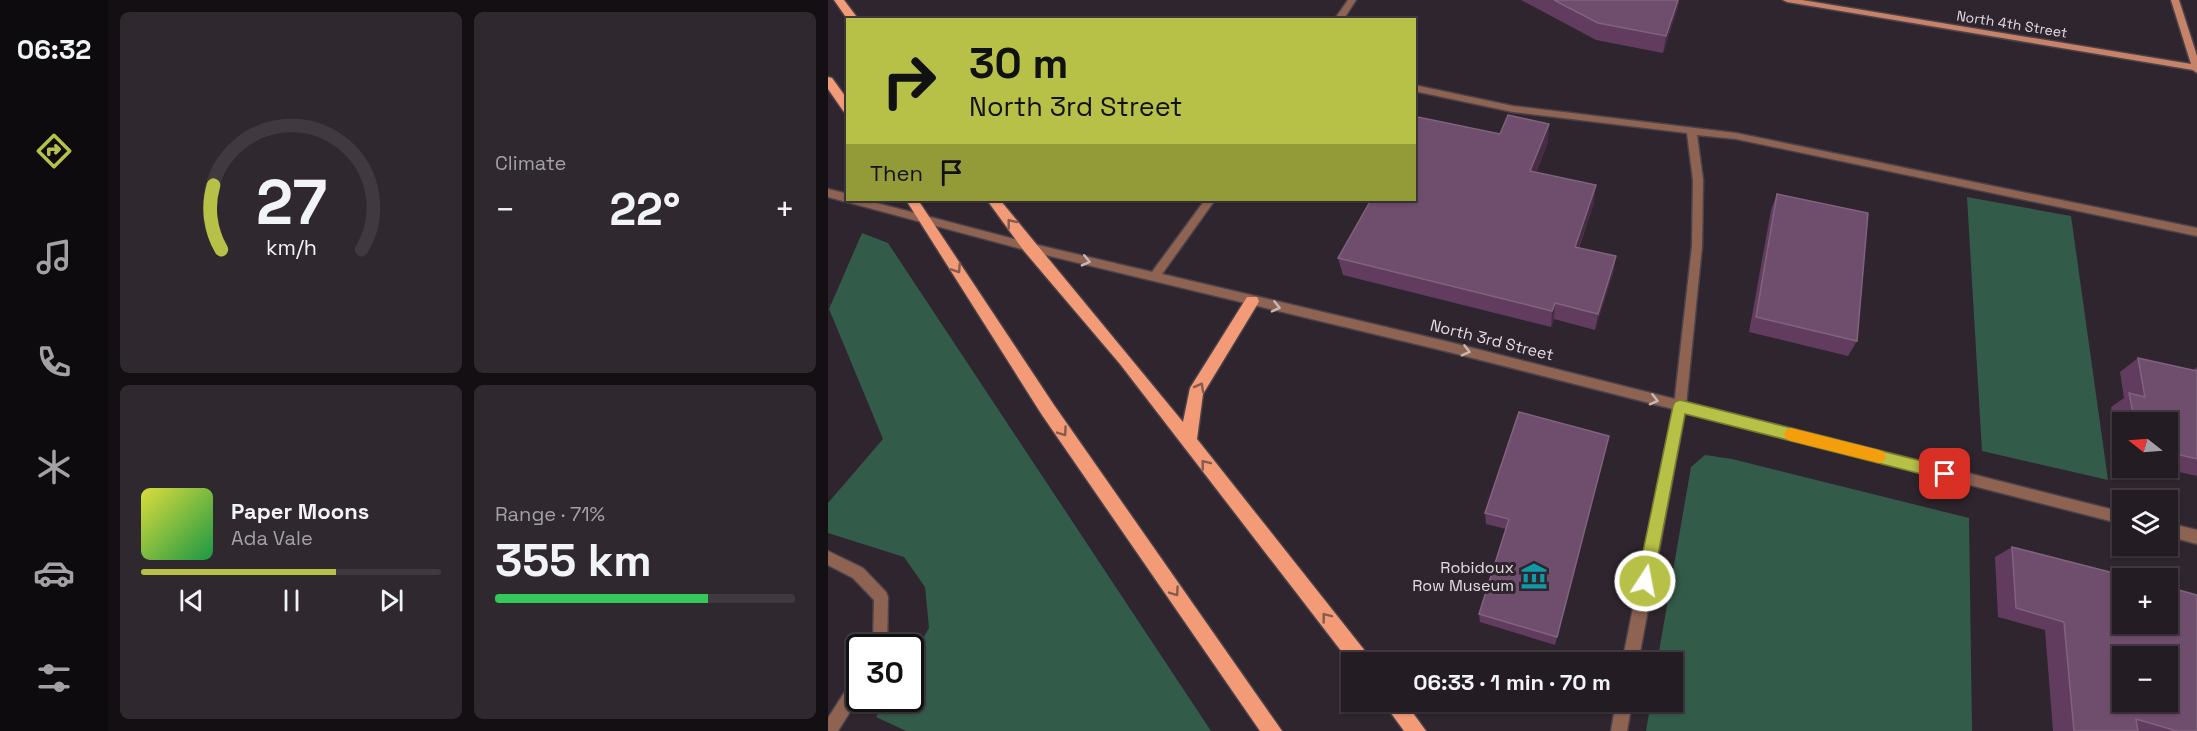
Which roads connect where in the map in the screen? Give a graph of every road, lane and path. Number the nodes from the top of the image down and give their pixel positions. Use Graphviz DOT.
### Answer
graph roads {
  1 [pos="839,0"];
  2 [pos="1352,0"];
  3 [pos="1787,0"];
  4 [pos="2175,0"];
  5 [pos="852,18"];
  6 [pos="1339,18"];
  7 [pos="2197,69"];
  8 [pos="828,81"];
  9 [pos="1416,88"];
  10 [pos="846,106"];
  11 [pos="1692,131"];
  12 [pos="828,193"];
  13 [pos="846,198"];
  14 [pos="856,201"];
  15 [pos="913,201"];
  16 [pos="994,201"];
  17 [pos="1209,201"];
  18 [pos="926,219"];
  19 [pos="2197,232"];
  20 [pos="1029,247"];
  21 [pos="1154,277"];
  22 [pos="1252,302"];
  23 [pos="1680,406"];
  24 [pos="1188,443"];
  25 [pos="2112,515"];
  26 [pos="2178,532"];
  27 [pos="2197,537"];
  28 [pos="828,558"];
  29 [pos="880,634"];
  30 [pos="1353,652"];
  31 [pos="1632,652"];
  32 [pos="846,704"];
  33 [pos="1401,712"];
  34 [pos="1621,712"];
  35 [pos="829,731"];
  36 [pos="1272,731"];
  37 [pos="1416,731"];
  38 [pos="1618,731"];
  1 -- 5 [label="main road"];
  2 -- 6 [label="street"];
  3 -- 7 [label="street, North 4th Street"];
  4 -- 7 [label="street"];
  8 -- 10 [label="main road"];
  9 -- 11 [label="street"];
  11 -- 19 [label="street"];
  11 -- 23 [label="street"];
  12 -- 13 [label="street"];
  14 -- 18 [label="street, North 3rd Street"];
  15 -- 18 [label="main road"];
  20 -- 16 [label="main road, one-way"];
  17 -- 21 [label="street"];
  18 -- 20 [label="street, North 3rd Street"];
  18 -- 36 [label="main road, one-way"];
  20 -- 21 [label="street, North 3rd Street, one-way"];
  20 -- 24 [label="main road"];
  21 -- 22 [label="street, North 3rd Street"];
  22 -- 23 [label="street, North 3rd Street, one-way"];
  24 -- 22 [label="main road, one-way"];
  23 -- 25 [label="street, North 3rd Street"];
  23 -- 31 [label="street"];
  30 -- 24 [label="main road, one-way"];
  26 -- 27 [label="street"];
  28 -- 29 [label="street"];
  32 -- 35 [label="street"];
  33 -- 37 [label="main road"];
  34 -- 38 [label="street"];
}
